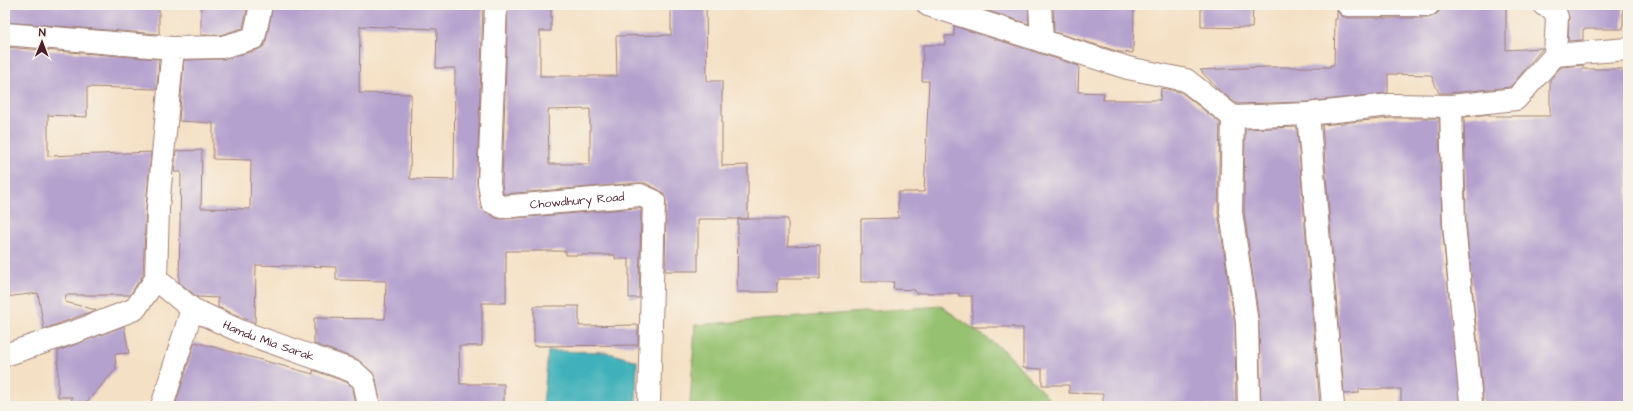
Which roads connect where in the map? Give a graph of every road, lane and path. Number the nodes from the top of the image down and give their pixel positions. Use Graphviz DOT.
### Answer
graph roads {
  1 [pos="261,5"];
  2 [pos="496,5"];
  3 [pos="928,5"];
  4 [pos="1040,5"];
  5 [pos="1348,5"];
  6 [pos="1428,5"];
  7 [pos="1544,5"];
  8 [pos="5,34"];
  9 [pos="1042,41"];
  10 [pos="173,48"];
  11 [pos="1628,49"];
  12 [pos="1555,55"];
  13 [pos="1452,106"];
  14 [pos="1308,114"];
  15 [pos="1234,117"];
  16 [pos="156,278"];
  17 [pos="192,309"];
  18 [pos="5,355"];
  19 [pos="1471,402"];
  20 [pos="162,406"];
  21 [pos="369,406"];
  22 [pos="649,406"];
  23 [pos="1249,406"];
  24 [pos="1334,406"];
  1 -- 10 [label="street"];
  2 -- 22 [label="street, Chowdhury Road"];
  3 -- 9 [label="street"];
  4 -- 9 [label="street"];
  5 -- 6 [label="street"];
  7 -- 12 [label="street"];
  8 -- 10 [label="street"];
  9 -- 15 [label="street"];
  10 -- 16 [label="street"];
  11 -- 12 [label="street"];
  12 -- 13 [label="street"];
  13 -- 14 [label="street"];
  13 -- 19 [label="street"];
  14 -- 15 [label="street"];
  14 -- 24 [label="street"];
  15 -- 23 [label="street"];
  16 -- 17 [label="street, Hamdu Mia Sarak"];
  16 -- 18 [label="street"];
  17 -- 20 [label="street"];
  17 -- 21 [label="street, Hamdu Mia Sarak"];
}
